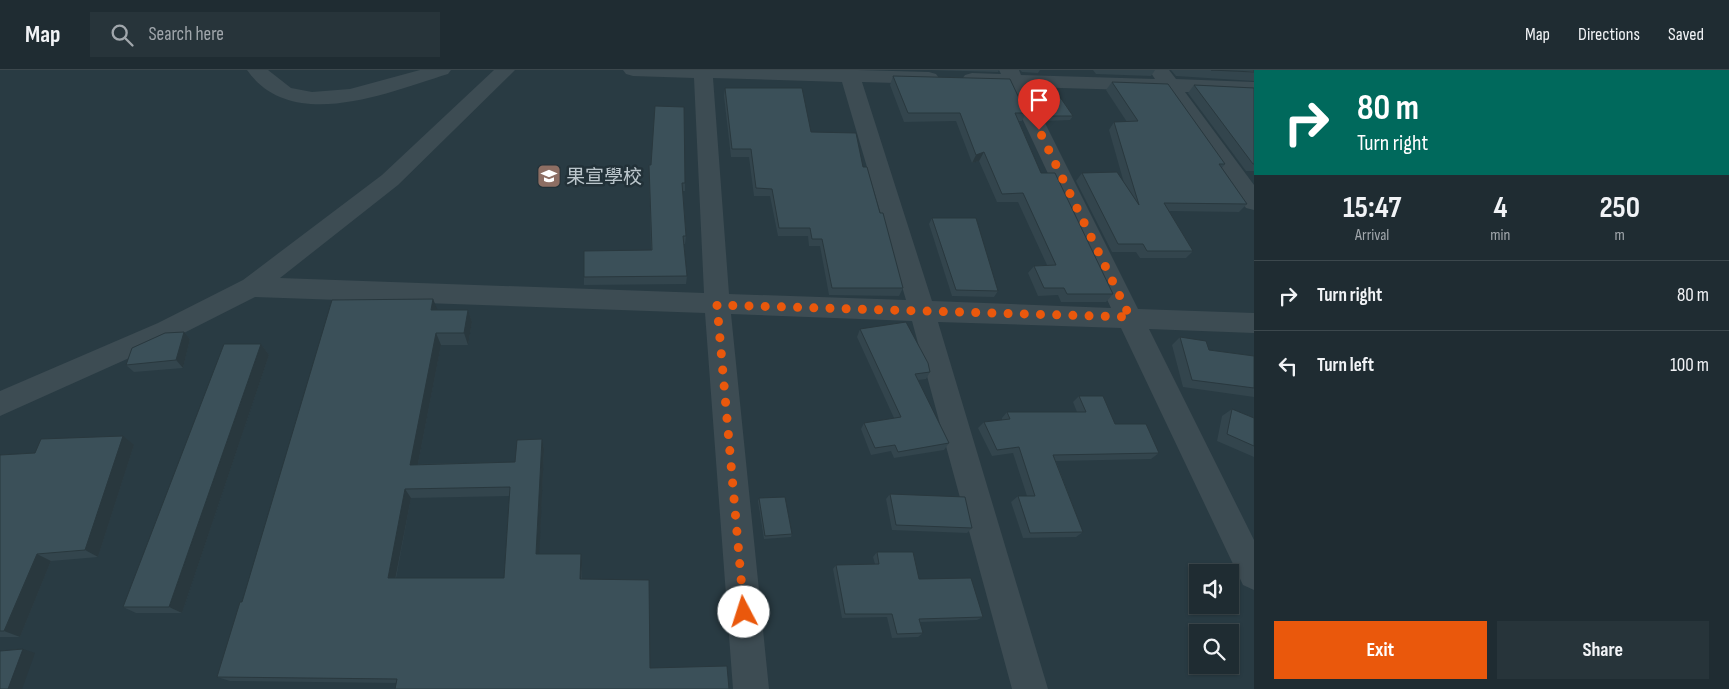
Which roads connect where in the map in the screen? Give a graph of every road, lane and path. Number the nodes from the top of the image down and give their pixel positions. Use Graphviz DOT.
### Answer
graph roads {
  1 [pos="257,70"];
  2 [pos="441,70"];
  3 [pos="505,70"];
  4 [pos="633,70"];
  5 [pos="703,71"];
  6 [pos="849,73"];
  7 [pos="1012,75"];
  8 [pos="1164,77"];
  9 [pos="1254,88"];
  10 [pos="1254,202"];
  11 [pos="252,287"];
  12 [pos="717,305"];
  13 [pos="922,310"];
  14 [pos="1130,317"];
  15 [pos="1254,323"];
  16 [pos="0,404"];
  17 [pos="1254,574"];
  18 [pos="751,689"];
  19 [pos="1030,689"];
  1 -- 2 [label="street"];
  3 -- 11 [label="street"];
  4 -- 5 [label="street"];
  5 -- 6 [label="street"];
  5 -- 12 [label="street"];
  6 -- 7 [label="street"];
  6 -- 13 [label="street"];
  7 -- 8 [label="street"];
  7 -- 14 [label="street"];
  8 -- 9 [label="street"];
  8 -- 10 [label="street"];
  11 -- 12 [label="street"];
  11 -- 16 [label="street"];
  12 -- 13 [label="street"];
  12 -- 18 [label="street"];
  13 -- 14 [label="street"];
  13 -- 19 [label="street"];
  14 -- 15 [label="street"];
  14 -- 17 [label="street"];
}
